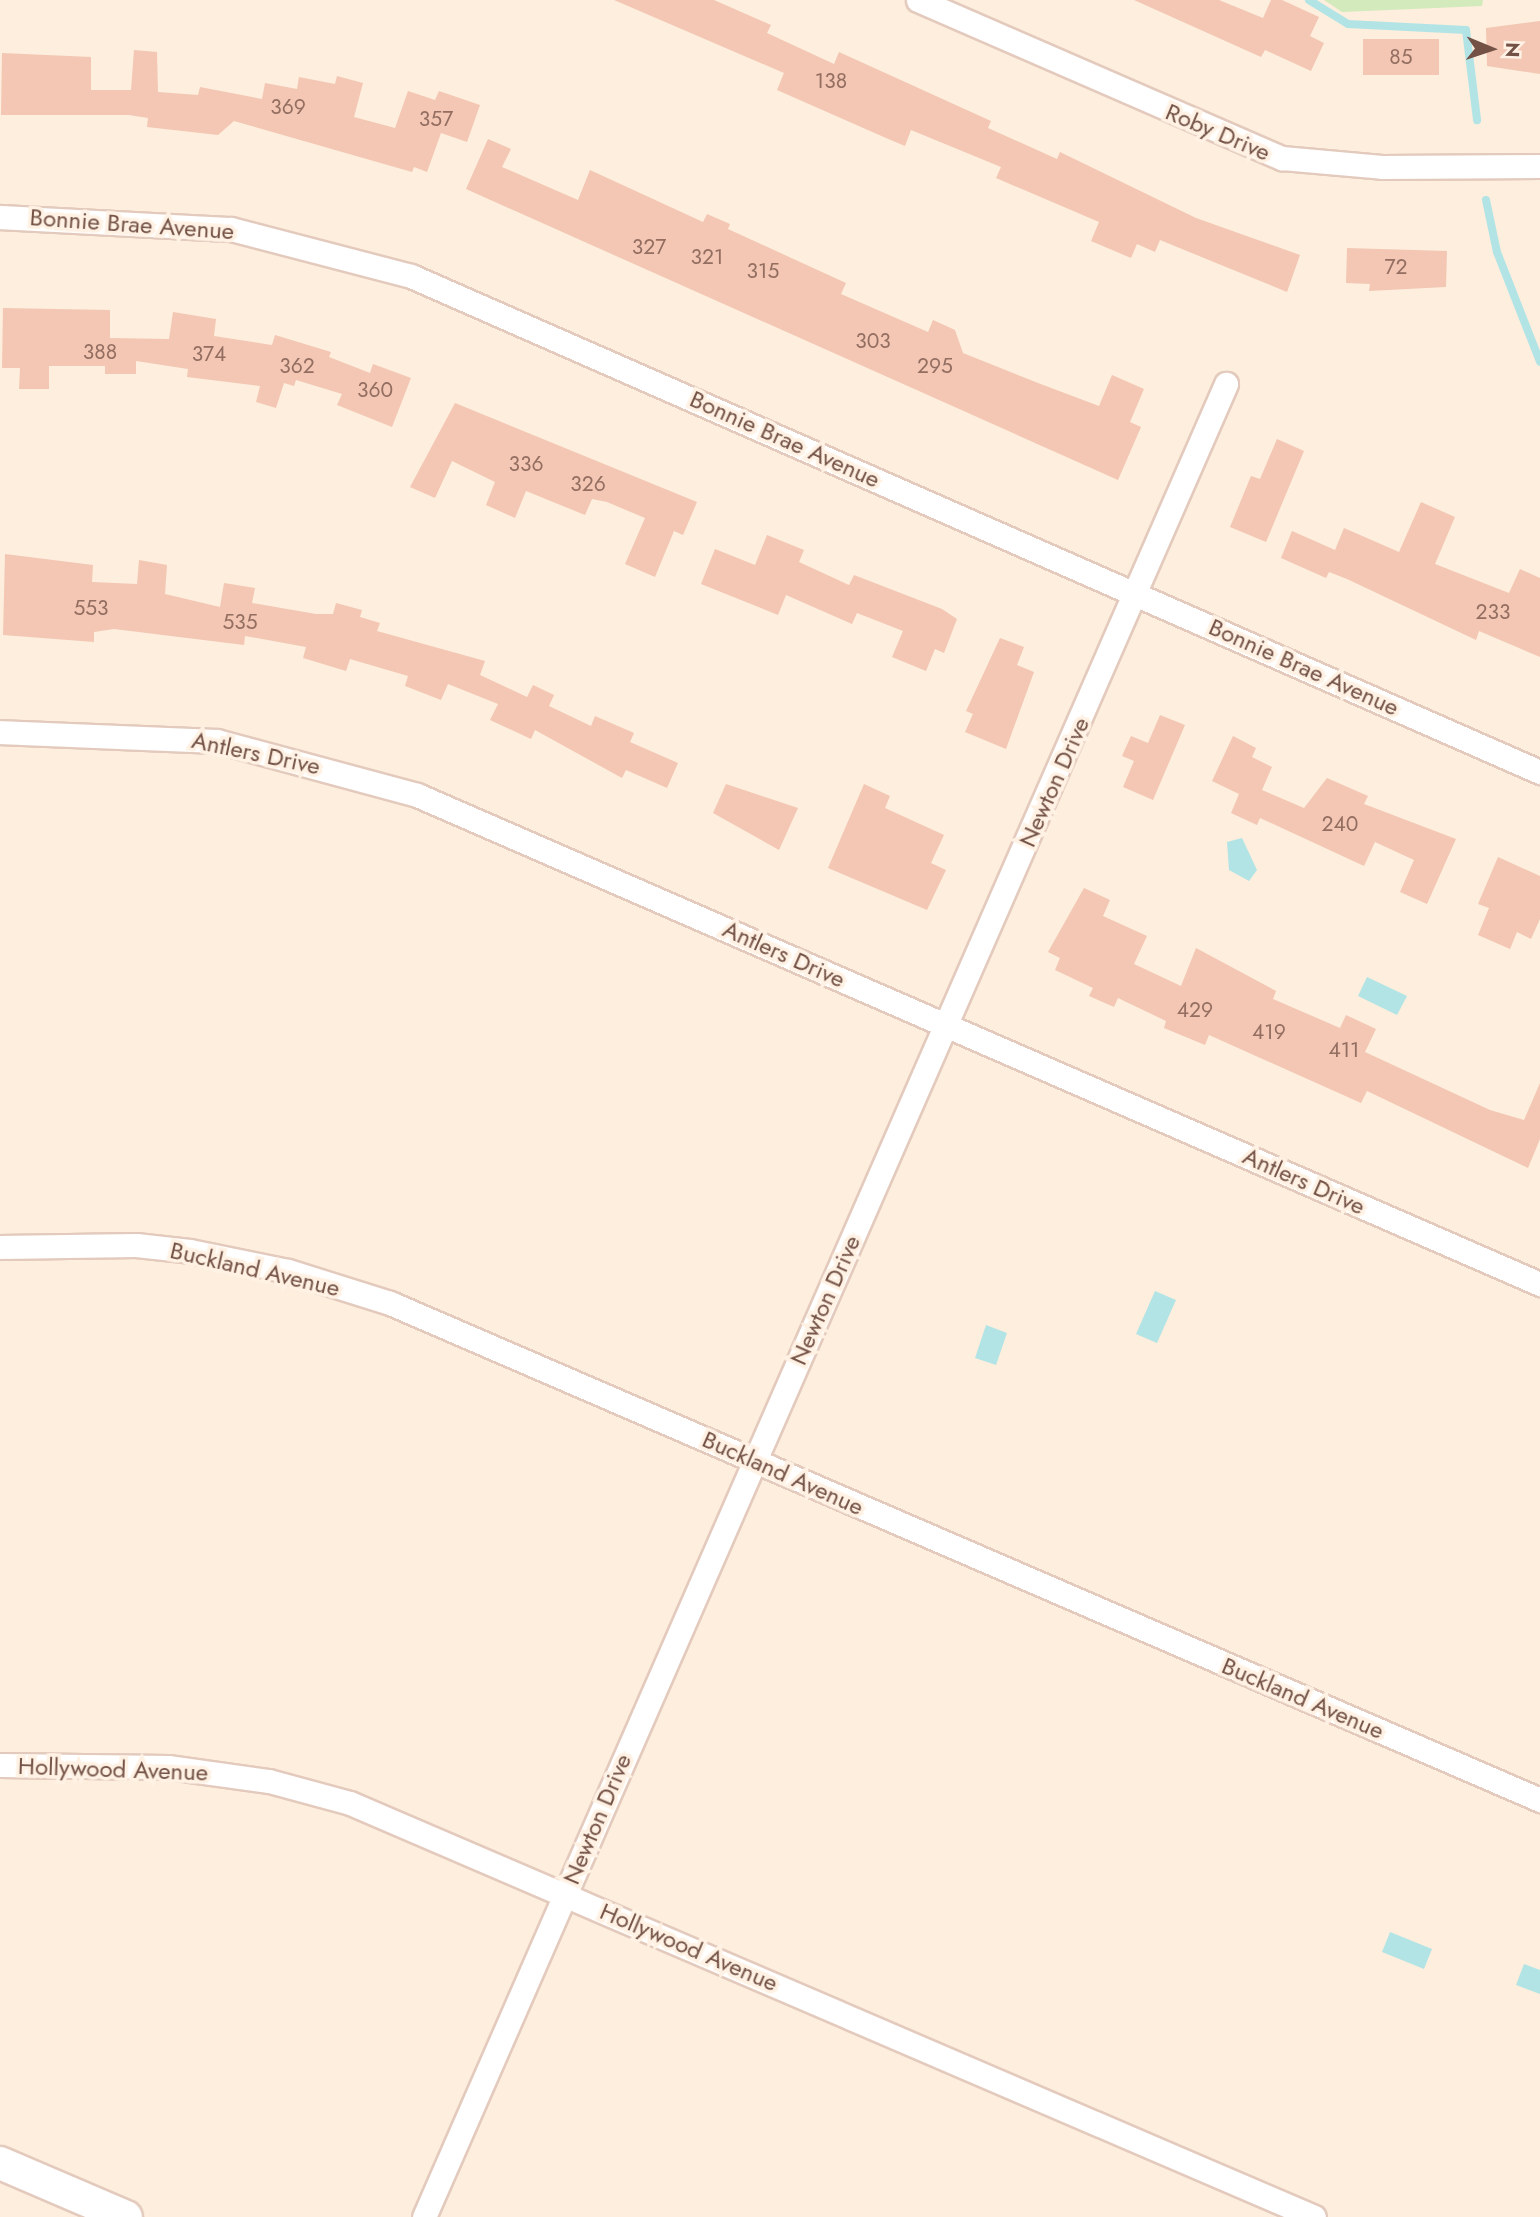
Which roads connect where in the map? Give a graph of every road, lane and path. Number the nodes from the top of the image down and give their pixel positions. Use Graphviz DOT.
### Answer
graph roads {
  1 [pos="918,0"];
  2 [pos="1540,166"];
  3 [pos="0,217"];
  4 [pos="1226,384"];
  5 [pos="1137,593"];
  6 [pos="0,732"];
  7 [pos="1540,772"];
  8 [pos="946,1025"];
  9 [pos="0,1247"];
  10 [pos="1540,1284"];
  11 [pos="754,1461"];
  12 [pos="0,1765"];
  13 [pos="1540,1800"];
  14 [pos="565,1893"];
  15 [pos="0,2163"];
  16 [pos="126,2217"];
  17 [pos="424,2217"];
  18 [pos="1314,2217"];
  1 -- 2 [label="street, Roby Drive"];
  3 -- 5 [label="street, Bonnie Brae Avenue"];
  4 -- 5 [label="street, Newton Drive"];
  5 -- 7 [label="street, Bonnie Brae Avenue"];
  5 -- 8 [label="street, Newton Drive"];
  6 -- 8 [label="street, Antlers Drive"];
  8 -- 10 [label="street, Antlers Drive"];
  8 -- 11 [label="street, Newton Drive"];
  9 -- 11 [label="street, Buckland Avenue"];
  11 -- 13 [label="street, Buckland Avenue"];
  11 -- 14 [label="street, Newton Drive"];
  12 -- 14 [label="street, Hollywood Avenue"];
  14 -- 17 [label="street, Newton Drive"];
  14 -- 18 [label="street, Hollywood Avenue"];
  15 -- 16 [label="main road"];
}
